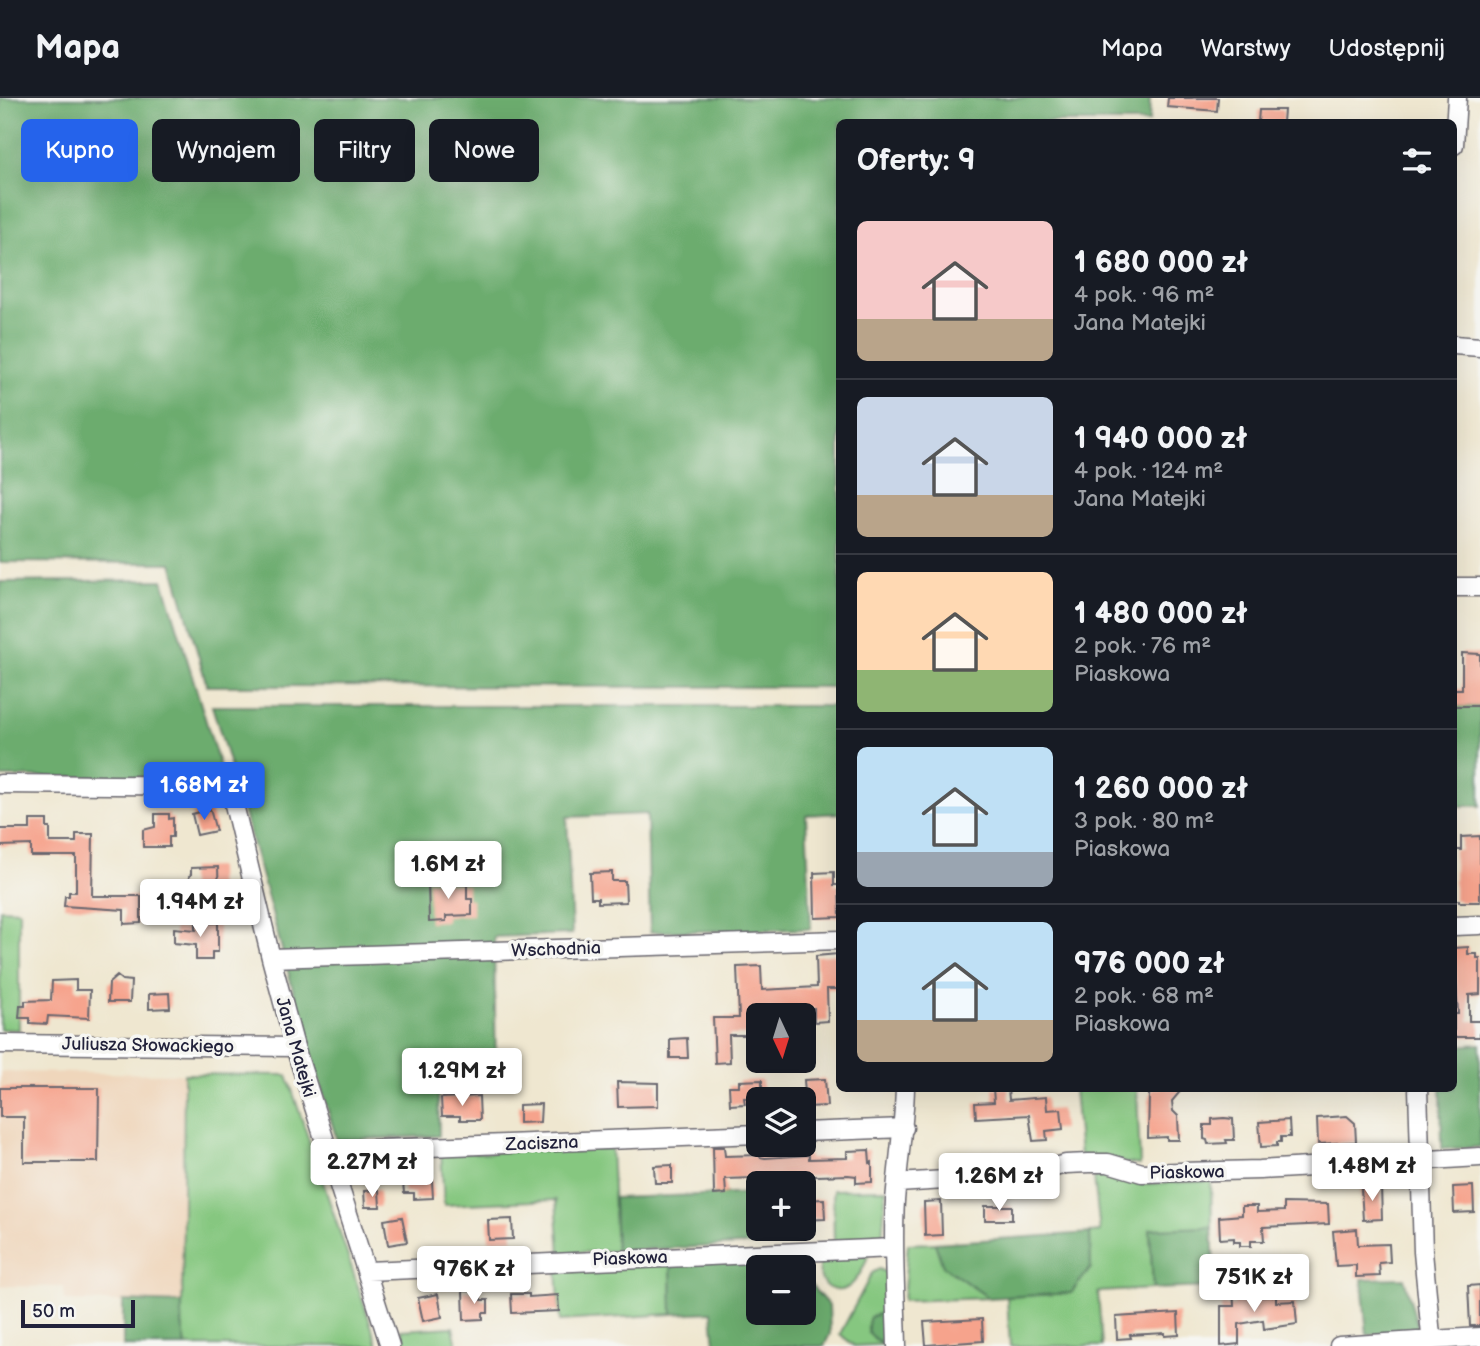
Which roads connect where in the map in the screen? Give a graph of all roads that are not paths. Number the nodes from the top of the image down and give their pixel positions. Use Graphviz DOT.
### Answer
graph roads {
  1 [pos="1457,98"];
  2 [pos="1456,119"];
  3 [pos="1457,345"];
  4 [pos="1480,347"];
  5 [pos="1457,587"];
  6 [pos="1480,587"];
  7 [pos="0,784"];
  8 [pos="1480,925"];
  9 [pos="1457,926"];
  10 [pos="836,940"];
  11 [pos="271,958"];
  12 [pos="0,1044"];
  13 [pos="295,1046"];
  14 [pos="905,1092"];
  15 [pos="1418,1092"];
  16 [pos="904,1128"];
  17 [pos="816,1131"];
  18 [pos="746,1134"];
  19 [pos="327,1151"];
  20 [pos="1480,1157"];
  21 [pos="1420,1160"];
  22 [pos="898,1183"];
  23 [pos="894,1248"];
  24 [pos="367,1271"];
  25 [pos="1480,1337"];
  26 [pos="1431,1343"];
  27 [pos="390,1346"];
  28 [pos="897,1346"];
  29 [pos="1339,1346"];
  1 -- 2 [label="street"];
  3 -- 4 [label="street"];
  5 -- 6 [label="street"];
  7 -- 11 [label="street, Jana Matejki"];
  8 -- 9 [label="street"];
  10 -- 11 [label="street, Wschodnia"];
  11 -- 13 [label="street, Jana Matejki"];
  12 -- 13 [label="street, Juliusza Słowackiego"];
  13 -- 19 [label="street, Jana Matejki"];
  14 -- 16 [label="street"];
  15 -- 21 [label="street"];
  16 -- 17 [label="street"];
  16 -- 22 [label="street"];
  18 -- 19 [label="street, Zaciszna"];
  19 -- 24 [label="street, Jana Matejki"];
  20 -- 21 [label="street, Piaskowa"];
  21 -- 22 [label="street, Piaskowa"];
  21 -- 26 [label="street"];
  22 -- 23 [label="street"];
  23 -- 24 [label="street, Piaskowa"];
  23 -- 28 [label="street"];
  24 -- 27 [label="street, Jana Matejki"];
  25 -- 26 [label="street"];
  26 -- 29 [label="street"];
}
